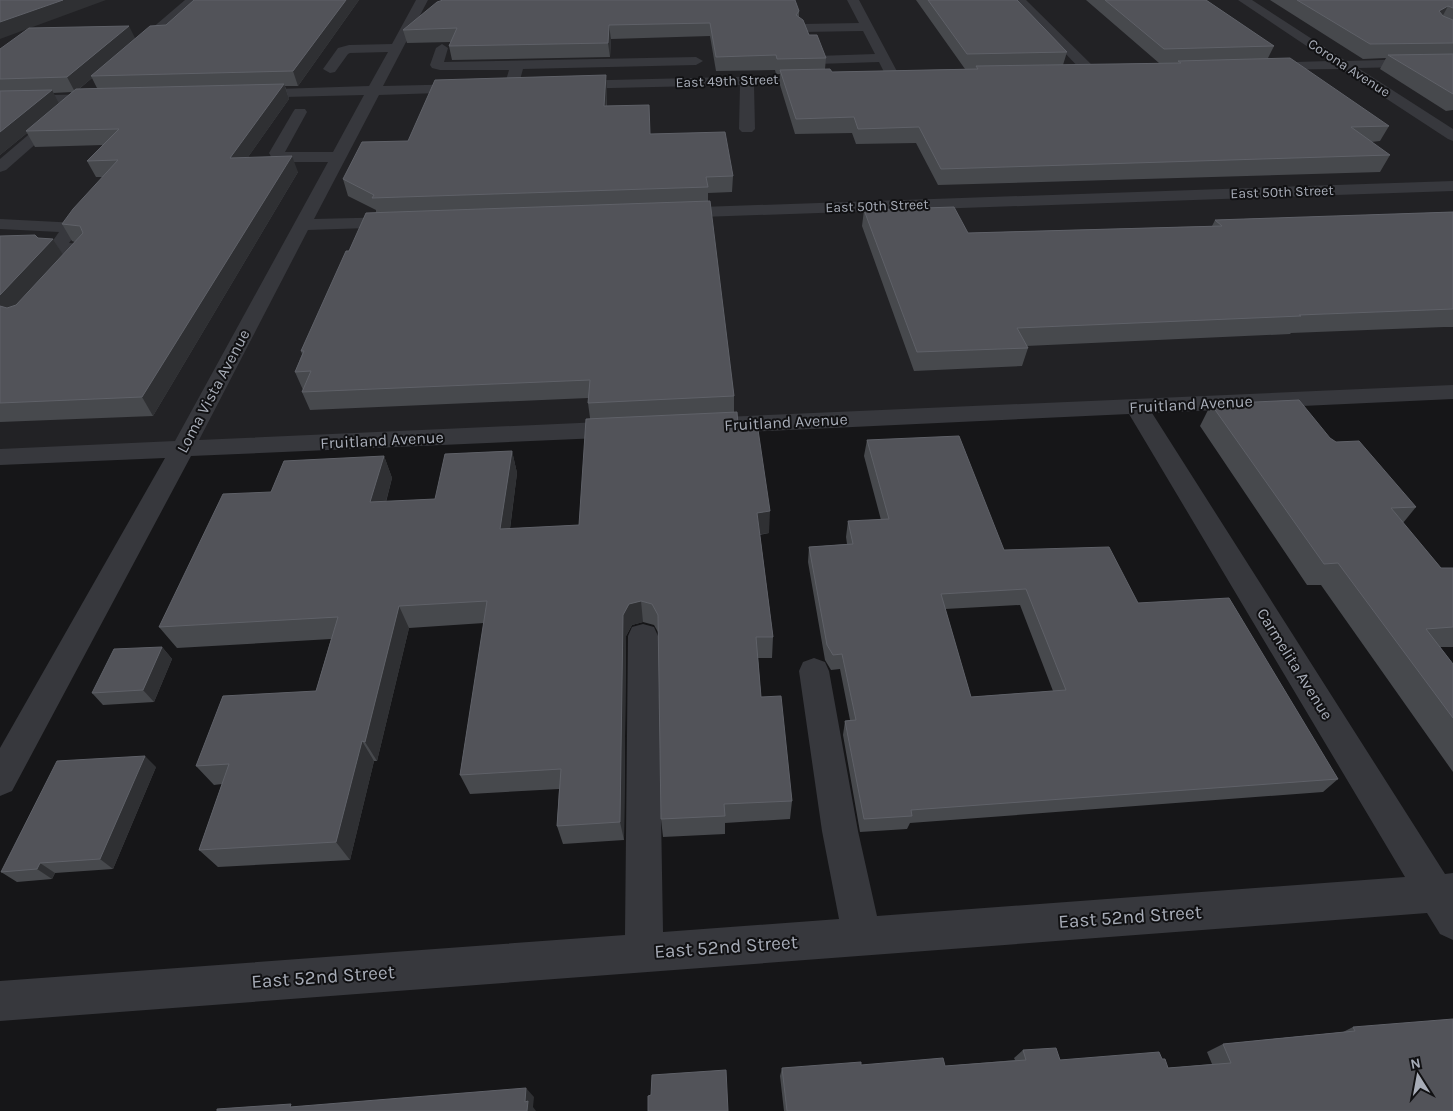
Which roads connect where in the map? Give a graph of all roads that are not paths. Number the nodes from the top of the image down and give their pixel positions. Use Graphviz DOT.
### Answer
graph roads {
  1 [pos="192,0"];
  2 [pos="853,0"];
  3 [pos="1020,0"];
  4 [pos="1244,0"];
  5 [pos="423,3"];
  6 [pos="867,27"];
  7 [pos="803,28"];
  8 [pos="396,48"];
  9 [pos="442,48"];
  10 [pos="884,58"];
  11 [pos="817,60"];
  12 [pos="122,62"];
  13 [pos="696,62"];
  14 [pos="1453,62"];
  15 [pos="1343,65"];
  16 [pos="517,66"];
  17 [pos="1246,67"];
  18 [pos="330,69"];
  19 [pos="1070,72"];
  20 [pos="874,77"];
  21 [pos="835,78"];
  22 [pos="747,81"];
  23 [pos="93,86"];
  24 [pos="560,86"];
  25 [pos="511,87"];
  26 [pos="482,88"];
  27 [pos="374,90"];
  28 [pos="236,94"];
  29 [pos="118,97"];
  30 [pos="79,98"];
  31 [pos="0,100"];
  32 [pos="300,112"];
  33 [pos="747,129"];
  34 [pos="1453,136"];
  35 [pos="338,157"];
  36 [pos="0,167"];
  37 [pos="1453,186"];
  38 [pos="659,213"];
  39 [pos="411,222"];
  40 [pos="0,224"];
  41 [pos="302,225"];
  42 [pos="58,276"];
  43 [pos="1453,392"];
  44 [pos="1136,406"];
  45 [pos="679,427"];
  46 [pos="650,428"];
  47 [pos="183,448"];
  48 [pos="0,457"];
  49 [pos="643,636"];
  50 [pos="814,671"];
  51 [pos="0,780"];
  52 [pos="1447,902"];
  53 [pos="862,937"];
  54 [pos="644,953"];
  55 [pos="0,1001"];
  1 -- 12 [label="street"];
  2 -- 6 [label="street"];
  3 -- 19 [label="street"];
  4 -- 15 [label="street, Corona Avenue"];
  5 -- 8 [label="street, Loma Vista Avenue"];
  6 -- 7 [label="street"];
  6 -- 10 [label="street"];
  8 -- 18 [label="street"];
  8 -- 27 [label="street, Loma Vista Avenue"];
  9 -- 16 [label="street"];
  10 -- 11 [label="street"];
  10 -- 20 [label="street"];
  13 -- 16 [label="street"];
  14 -- 15 [label="street"];
  15 -- 17 [label="street"];
  15 -- 34 [label="street, Corona Avenue"];
  16 -- 25 [label="street"];
  21 -- 22 [label="street, East 49th Street"];
  22 -- 24 [label="street, East 49th Street"];
  22 -- 33 [label="street"];
  23 -- 30 [label="street"];
  26 -- 27 [label="street"];
  27 -- 28 [label="street"];
  27 -- 35 [label="street, Loma Vista Avenue"];
  29 -- 30 [label="street"];
  30 -- 31 [label="street"];
  30 -- 36 [label="street"];
  32 -- 35 [label="street"];
  35 -- 41 [label="street, Loma Vista Avenue"];
  37 -- 38 [label="street, East 50th Street"];
  39 -- 41 [label="street"];
  40 -- 42 [label="street"];
  41 -- 47 [label="street, Loma Vista Avenue"];
  43 -- 44 [label="street, Fruitland Avenue"];
  44 -- 45 [label="street, Fruitland Avenue"];
  44 -- 52 [label="street, Carmelita Avenue"];
  46 -- 47 [label="street, Fruitland Avenue"];
  47 -- 48 [label="street, Fruitland Avenue"];
  47 -- 51 [label="street, Loma Vista Avenue"];
  49 -- 54 [label="street"];
  50 -- 53 [label="street"];
  52 -- 53 [label="street, East 52nd Street"];
  53 -- 54 [label="street, East 52nd Street"];
  54 -- 55 [label="street, East 52nd Street"];
}
